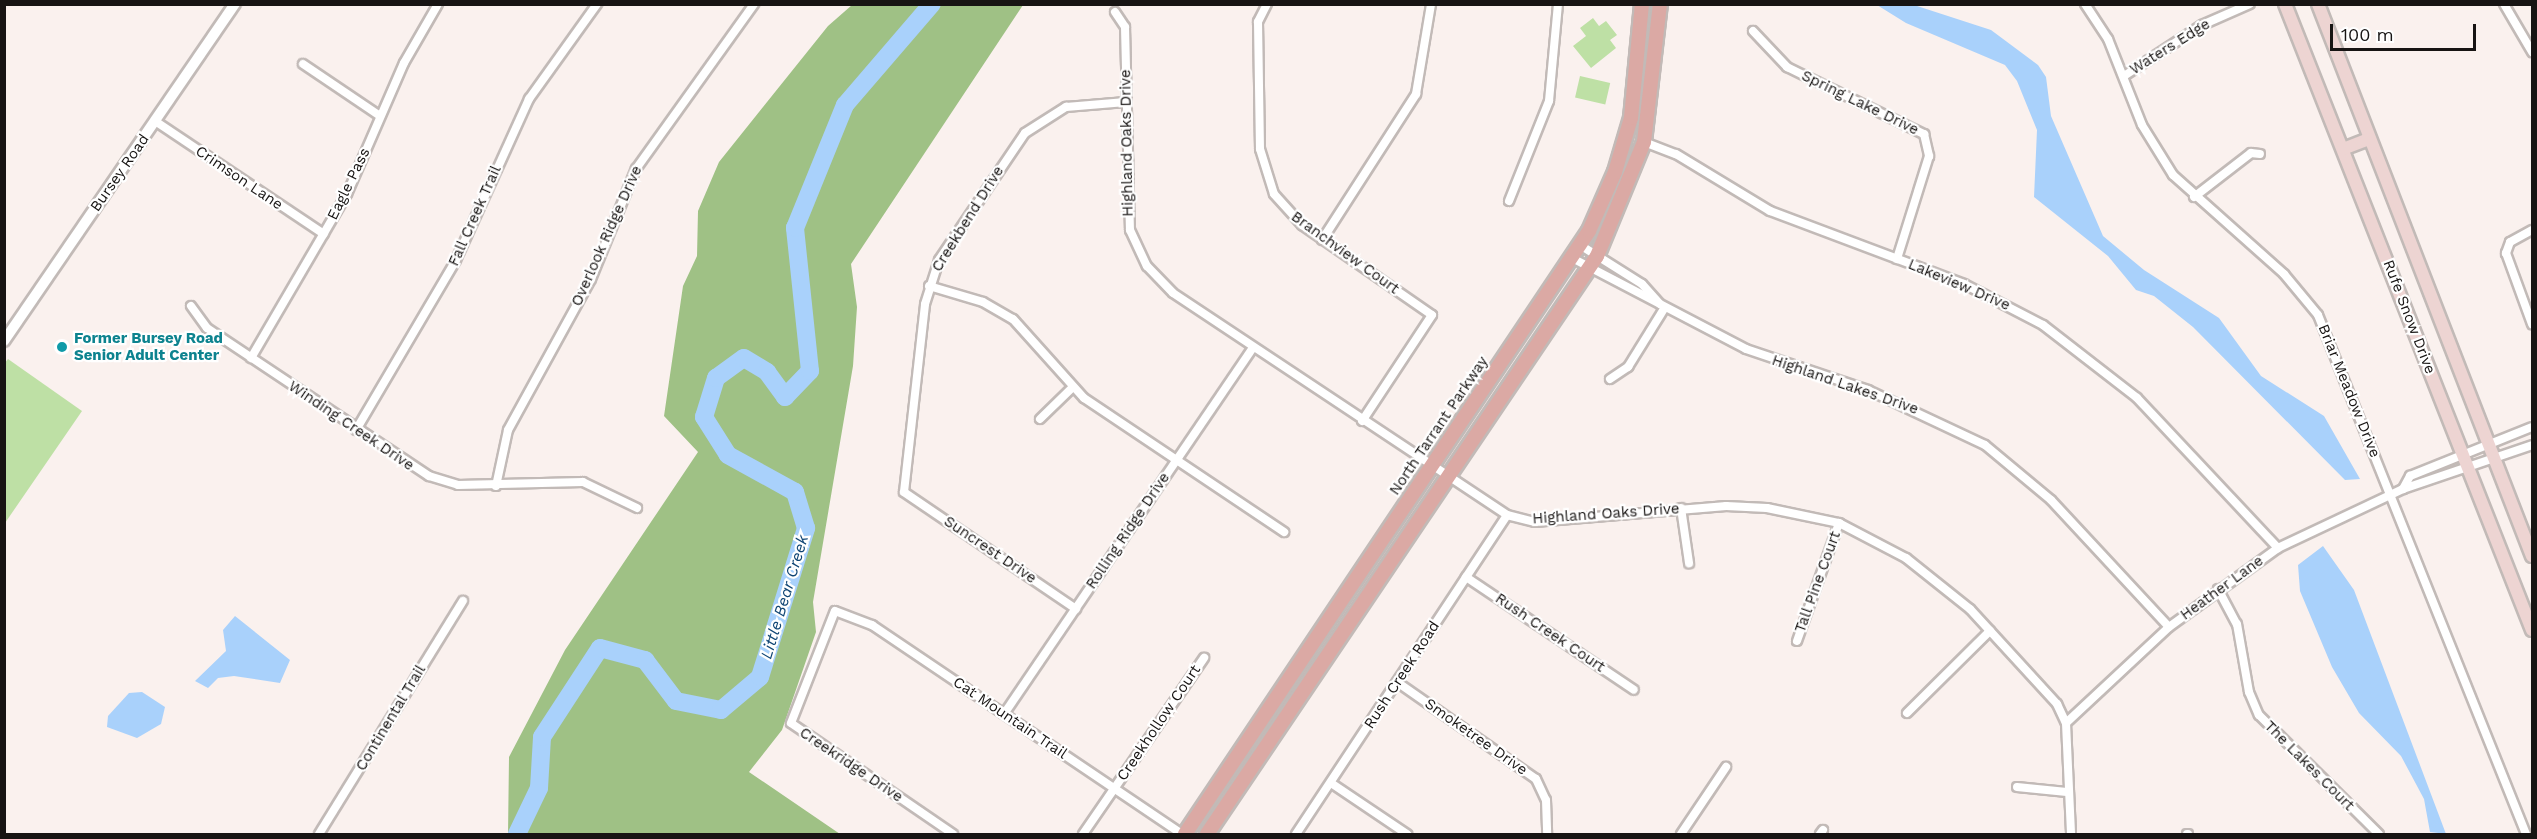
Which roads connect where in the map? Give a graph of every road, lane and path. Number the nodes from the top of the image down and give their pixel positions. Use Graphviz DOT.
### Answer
graph roads {
  1 [pos="235,4"];
  2 [pos="438,4"];
  3 [pos="597,4"];
  4 [pos="754,4"];
  5 [pos="1268,4"];
  6 [pos="1431,4"];
  7 [pos="1558,4"];
  8 [pos="1642,4"];
  9 [pos="1653,4"];
  10 [pos="2085,4"];
  11 [pos="2250,4"];
  12 [pos="2285,4"];
  13 [pos="2318,4"];
  14 [pos="2504,4"];
  15 [pos="1660,5"];
  16 [pos="1115,12"];
  17 [pos="1753,31"];
  18 [pos="2532,52"];
  19 [pos="303,64"];
  20 [pos="2124,76"];
  21 [pos="1126,102"];
  22 [pos="380,116"];
  23 [pos="155,121"];
  24 [pos="2369,139"];
  25 [pos="1644,142"];
  26 [pos="2343,149"];
  27 [pos="2260,154"];
  28 [pos="2194,197"];
  29 [pos="1509,201"];
  30 [pos="2532,230"];
  31 [pos="324,234"];
  32 [pos="1322,240"];
  33 [pos="1580,245"];
  34 [pos="1597,256"];
  35 [pos="1572,258"];
  36 [pos="1897,259"];
  37 [pos="1589,269"];
  38 [pos="929,286"];
  39 [pos="191,306"];
  40 [pos="1664,309"];
  41 [pos="2532,324"];
  42 [pos="4,341"];
  43 [pos="1252,348"];
  44 [pos="251,358"];
  45 [pos="1610,379"];
  46 [pos="1072,387"];
  47 [pos="1040,419"];
  48 [pos="1362,421"];
  49 [pos="2532,427"];
  50 [pos="356,430"];
  51 [pos="2532,445"];
  52 [pos="2488,446"];
  53 [pos="2463,456"];
  54 [pos="1176,460"];
  55 [pos="2494,460"];
  56 [pos="1431,468"];
  57 [pos="2468,468"];
  58 [pos="1448,479"];
  59 [pos="496,486"];
  60 [pos="2403,489"];
  61 [pos="904,492"];
  62 [pos="2391,494"];
  63 [pos="637,508"];
  64 [pos="1681,508"];
  65 [pos="1507,515"];
  66 [pos="1839,523"];
  67 [pos="1284,532"];
  68 [pos="2278,548"];
  69 [pos="2532,556"];
  70 [pos="1689,563"];
  71 [pos="1466,577"];
  72 [pos="2218,589"];
  73 [pos="463,601"];
  74 [pos="1076,609"];
  75 [pos="835,611"];
  76 [pos="2169,627"];
  77 [pos="2532,630"];
  78 [pos="1990,631"];
  79 [pos="1797,641"];
  80 [pos="1203,658"];
  81 [pos="1397,682"];
  82 [pos="1634,690"];
  83 [pos="1907,713"];
  84 [pos="1004,714"];
  85 [pos="2066,723"];
  86 [pos="1726,767"];
  87 [pos="1331,783"];
  88 [pos="2017,786"];
  89 [pos="1114,789"];
  90 [pos="2067,792"];
  91 [pos="319,834"];
  92 [pos="953,834"];
  93 [pos="1083,834"];
  94 [pos="1183,834"];
  95 [pos="1207,834"];
  96 [pos="1296,834"];
  97 [pos="1407,834"];
  98 [pos="1547,834"];
  99 [pos="1681,834"];
  100 [pos="2071,834"];
  101 [pos="2379,834"];
  102 [pos="2526,834"];
  1 -- 23 [label="street, Bursey Road"];
  2 -- 22 [label="street, Eagle Pass"];
  3 -- 50 [label="street, Fall Creek Trail"];
  4 -- 59 [label="street, Overlook Ridge Drive"];
  5 -- 32 [label="street, Branchview Court"];
  6 -- 32 [label="street"];
  7 -- 29 [label="street"];
  8 -- 33 [label="main road, North Tarrant Parkway"];
  9 -- 15 [label="street"];
  10 -- 20 [label="street, Briar Meadow Drive"];
  11 -- 20 [label="street, Waters Edge"];
  12 -- 26 [label="main road, Rufe Snow Drive"];
  13 -- 24 [label="main road, Rufe Snow Drive"];
  14 -- 18 [label="street"];
  15 -- 25 [label="main road"];
  16 -- 21 [label="street, Highland Oaks Drive"];
  17 -- 36 [label="street, Spring Lake Drive"];
  19 -- 22 [label="street"];
  20 -- 28 [label="street, Briar Meadow Drive"];
  21 -- 38 [label="street, Creekbend Drive"];
  21 -- 43 [label="street, Highland Oaks Drive"];
  22 -- 31 [label="street, Eagle Pass"];
  23 -- 31 [label="street, Crimson Lane"];
  23 -- 42 [label="street, Bursey Road"];
  24 -- 26 [label="main road"];
  24 -- 52 [label="main road, Rufe Snow Drive"];
  25 -- 34 [label="main road"];
  25 -- 36 [label="street, Lakeview Drive"];
  26 -- 53 [label="main road, Rufe Snow Drive"];
  27 -- 28 [label="street"];
  28 -- 62 [label="street, Briar Meadow Drive"];
  30 -- 41 [label="street"];
  31 -- 44 [label="street, Eagle Pass"];
  32 -- 48 [label="street, Branchview Court"];
  33 -- 34 [label="street, Highland Lakes Drive"];
  33 -- 35 [label="main road, North Tarrant Parkway"];
  34 -- 37 [label="main road"];
  34 -- 40 [label="street, Highland Lakes Drive"];
  35 -- 37 [label="street, Highland Lakes Drive"];
  35 -- 56 [label="main road, North Tarrant Parkway"];
  36 -- 68 [label="street, Lakeview Drive"];
  37 -- 40 [label="street, Highland Lakes Drive"];
  37 -- 58 [label="main road"];
  38 -- 46 [label="street"];
  38 -- 61 [label="street, Creekbend Drive"];
  39 -- 44 [label="street, Winding Creek Drive"];
  40 -- 45 [label="street"];
  40 -- 76 [label="street, Highland Lakes Drive"];
  43 -- 48 [label="street, Highland Oaks Drive"];
  43 -- 54 [label="street, Rolling Ridge Drive"];
  44 -- 50 [label="street, Winding Creek Drive"];
  46 -- 47 [label="street"];
  46 -- 54 [label="street"];
  48 -- 56 [label="street, Highland Oaks Drive"];
  49 -- 52 [label="street, Heather Lane"];
  50 -- 59 [label="street, Winding Creek Drive"];
  51 -- 55 [label="street, Heather Lane"];
  52 -- 53 [label="street, Heather Lane"];
  52 -- 55 [label="main road, Rufe Snow Drive"];
  53 -- 57 [label="main road, Rufe Snow Drive"];
  53 -- 60 [label="street, Heather Lane"];
  54 -- 67 [label="street"];
  54 -- 74 [label="street, Rolling Ridge Drive"];
  55 -- 57 [label="street, Heather Lane"];
  55 -- 69 [label="main road, Rufe Snow Drive"];
  56 -- 58 [label="street, Highland Oaks Drive"];
  56 -- 94 [label="main road, North Tarrant Parkway"];
  57 -- 60 [label="street, Heather Lane"];
  57 -- 77 [label="main road, Rufe Snow Drive"];
  58 -- 65 [label="street, Highland Oaks Drive"];
  58 -- 95 [label="main road"];
  59 -- 63 [label="street, Winding Creek Drive"];
  60 -- 62 [label="street, Heather Lane"];
  61 -- 74 [label="street, Suncrest Drive"];
  62 -- 68 [label="street, Heather Lane"];
  62 -- 102 [label="street, Briar Meadow Drive"];
  64 -- 65 [label="street, Highland Oaks Drive"];
  64 -- 66 [label="street, Highland Oaks Drive"];
  64 -- 70 [label="street"];
  65 -- 71 [label="street, Rush Creek Road"];
  66 -- 78 [label="street, Highland Oaks Drive"];
  66 -- 79 [label="street, Tall Pine Court"];
  68 -- 72 [label="street, Heather Lane"];
  71 -- 81 [label="street, Rush Creek Road"];
  71 -- 82 [label="street, Rush Creek Court"];
  72 -- 76 [label="street, Heather Lane"];
  72 -- 101 [label="street, The Lakes Court"];
  73 -- 91 [label="street, Continental Trail"];
  74 -- 84 [label="street, Rolling Ridge Drive"];
  75 -- 84 [label="street, Cat Mountain Trail"];
  75 -- 92 [label="street, Creekridge Drive"];
  76 -- 85 [label="street, Heather Lane"];
  78 -- 83 [label="street"];
  78 -- 85 [label="street, Highland Oaks Drive"];
  80 -- 89 [label="street, Creekhollow Court"];
  81 -- 87 [label="street, Rush Creek Road"];
  81 -- 98 [label="street, Smoketree Drive"];
  84 -- 89 [label="street, Cat Mountain Trail"];
  85 -- 90 [label="street, Highland Oaks Drive"];
  86 -- 99 [label="street"];
  87 -- 96 [label="street, Rush Creek Road"];
  87 -- 97 [label="street"];
  88 -- 90 [label="street"];
  89 -- 93 [label="street, Creekhollow Court"];
  89 -- 94 [label="street, Cat Mountain Trail"];
  90 -- 100 [label="street, Highland Oaks Drive"];
}
